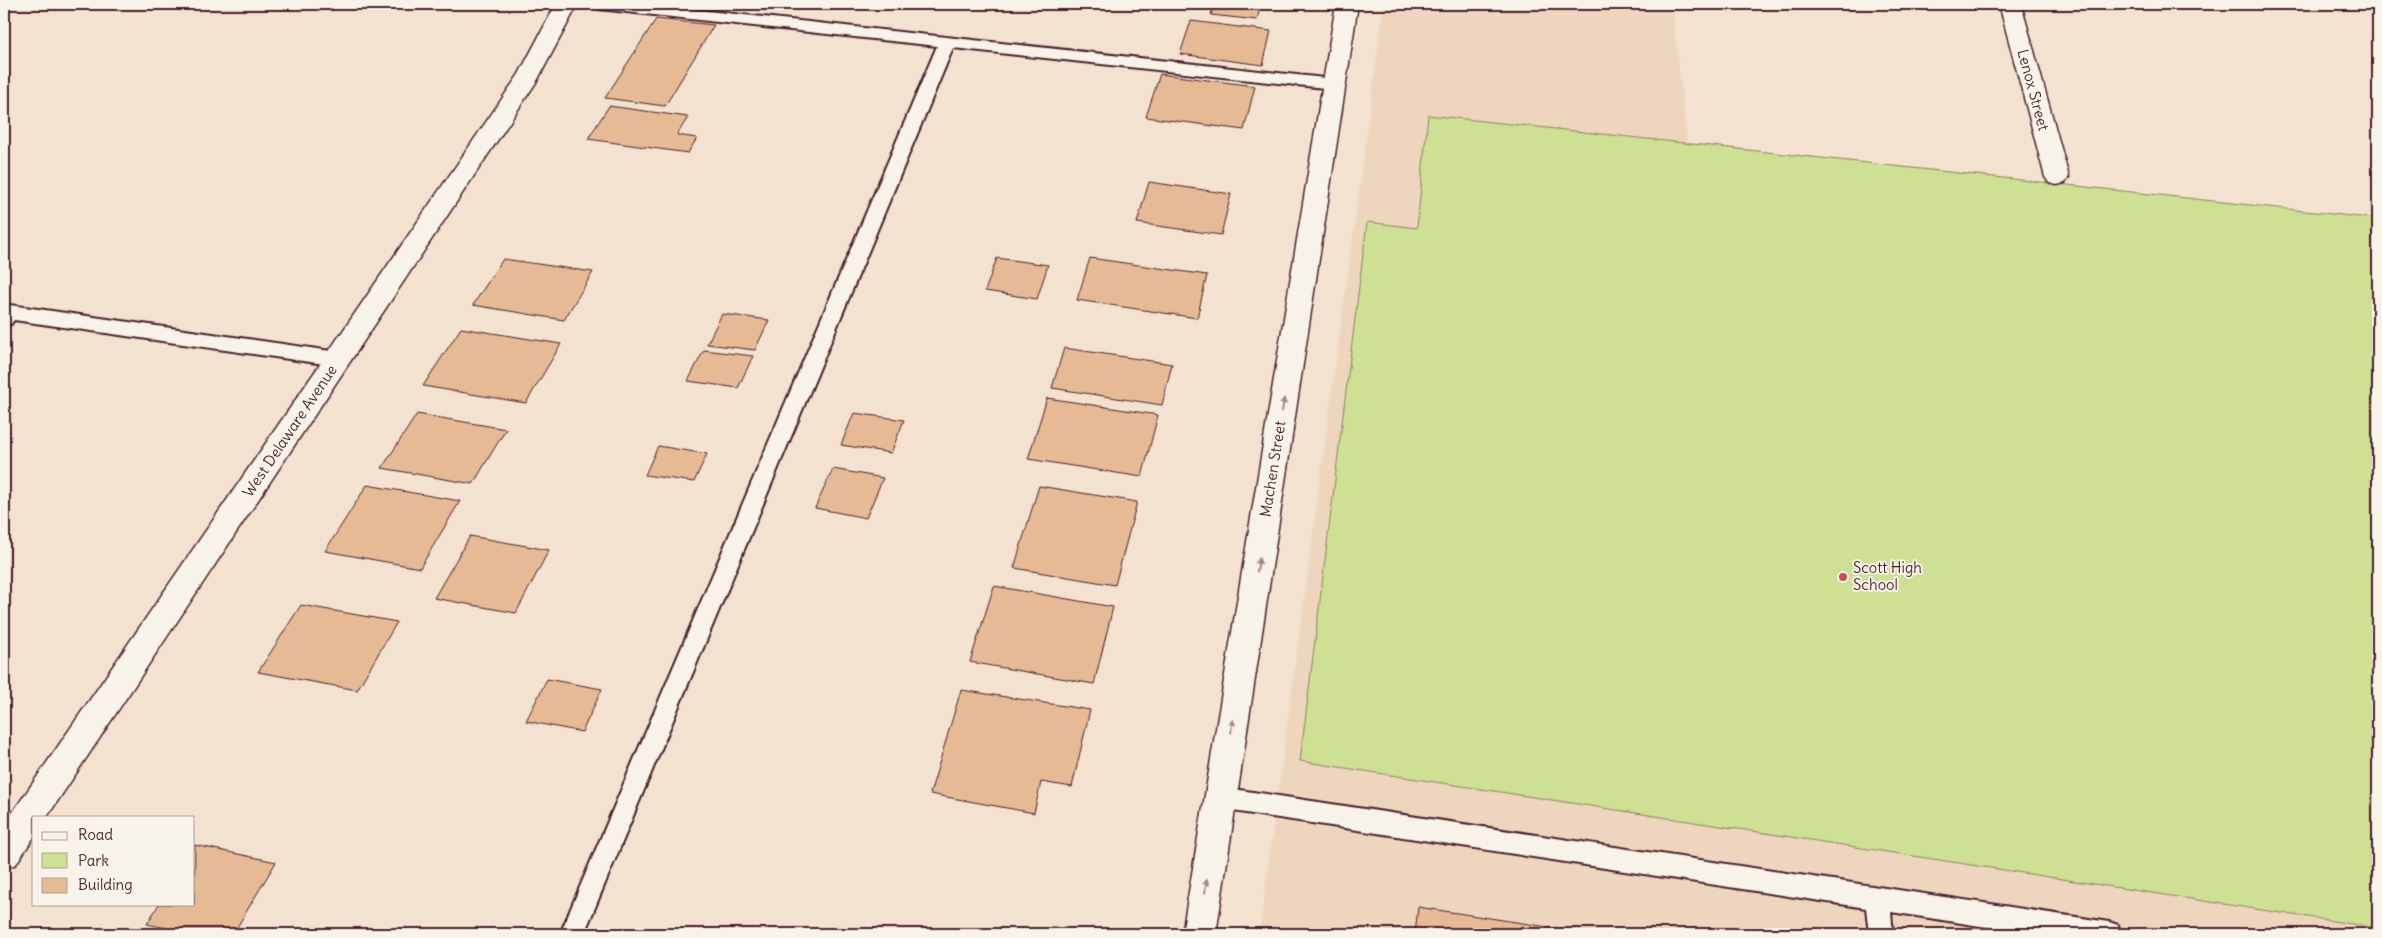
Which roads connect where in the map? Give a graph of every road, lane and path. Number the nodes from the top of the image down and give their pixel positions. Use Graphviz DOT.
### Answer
graph roads {
  1 [pos="567,4"];
  2 [pos="599,4"];
  3 [pos="1347,4"];
  4 [pos="2010,4"];
  5 [pos="947,42"];
  6 [pos="1334,84"];
  7 [pos="2057,176"];
  8 [pos="4,318"];
  9 [pos="338,359"];
  10 [pos="1220,798"];
  11 [pos="4,853"];
  12 [pos="1877,898"];
  13 [pos="572,934"];
  14 [pos="1198,934"];
  15 [pos="1881,934"];
  16 [pos="2109,934"];
  1 -- 9 [label="street, West Delaware Avenue"];
  2 -- 5 [label="lane"];
  3 -- 6 [label="street, Machen Street"];
  4 -- 7 [label="street, Lenox Street"];
  5 -- 6 [label="lane"];
  5 -- 13 [label="lane"];
  10 -- 6 [label="street, Machen Street, one-way"];
  8 -- 9 [label="lane"];
  9 -- 11 [label="street, West Delaware Avenue"];
  10 -- 12 [label="lane"];
  14 -- 10 [label="street, Machen Street, one-way"];
  12 -- 15 [label="lane"];
  12 -- 16 [label="lane"];
}
